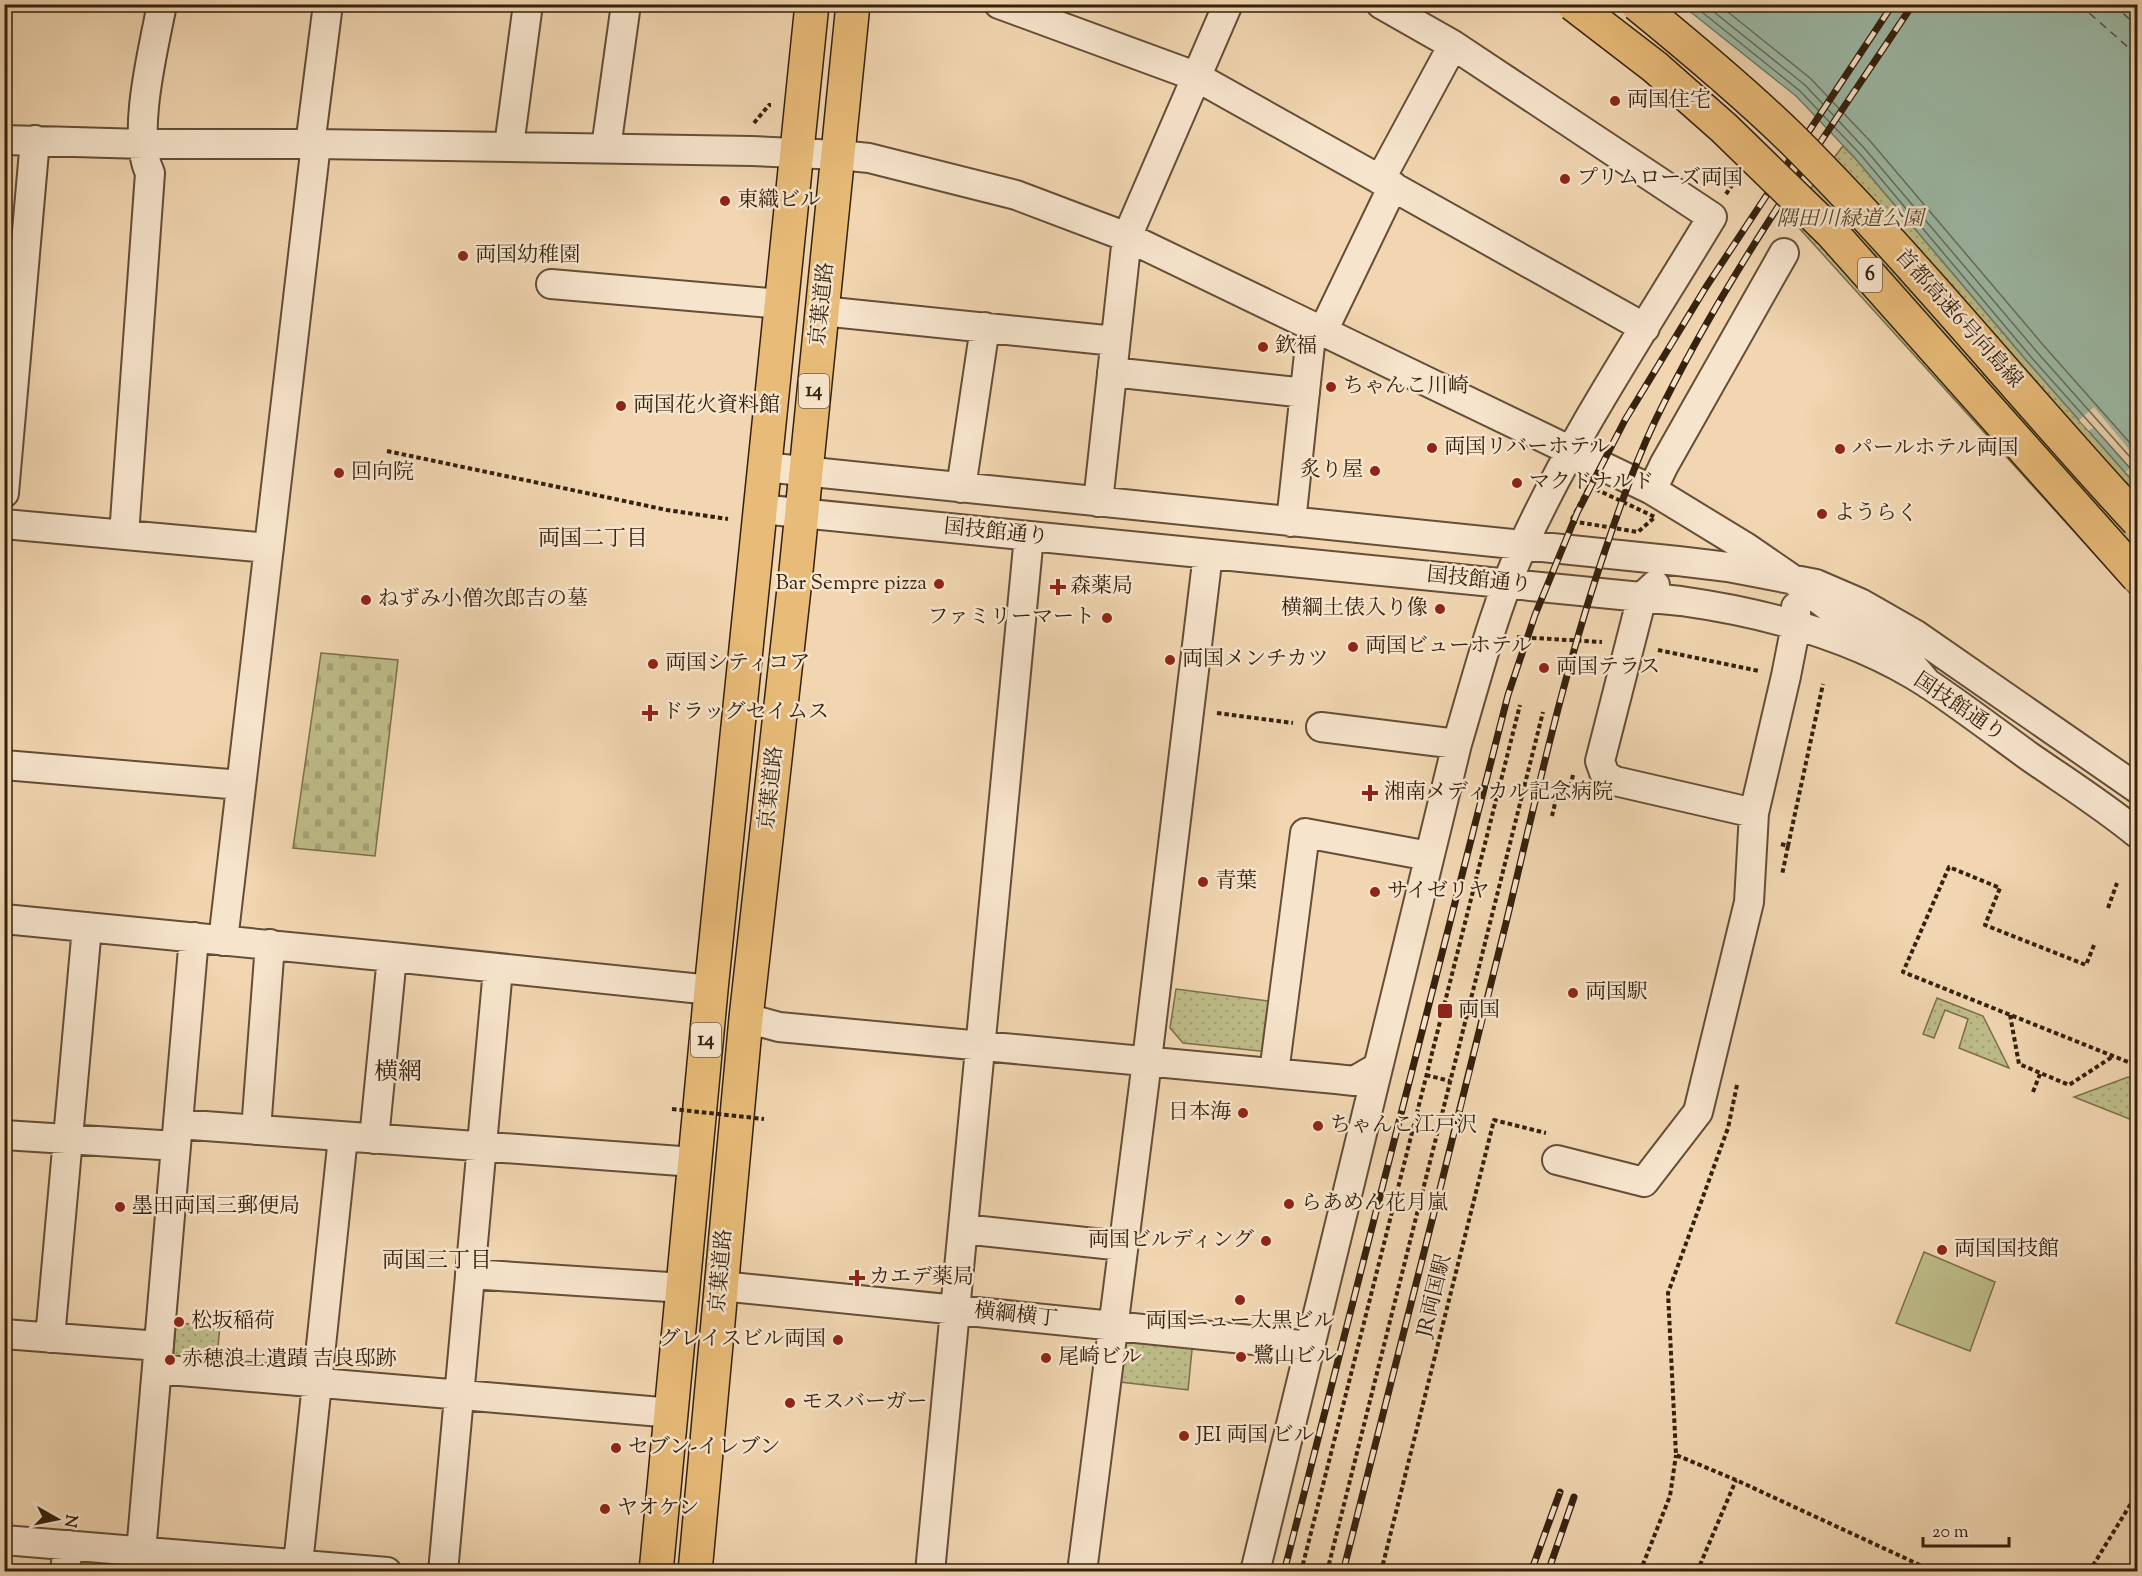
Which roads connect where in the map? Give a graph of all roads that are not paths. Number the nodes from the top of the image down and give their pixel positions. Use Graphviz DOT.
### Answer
graph roads {
  1 [pos="162,4"];
  2 [pos="328,4"];
  3 [pos="528,4"];
  4 [pos="626,4"];
  5 [pos="812,4"];
  6 [pos="853,4"];
  7 [pos="999,4"];
  8 [pos="1228,4"];
  9 [pos="1381,4"];
  10 [pos="1573,4"];
  11 [pos="1637,4"];
  12 [pos="1453,45"];
  13 [pos="1195,76"];
  14 [pos="4,140"];
  15 [pos="34,140"];
  16 [pos="144,144"];
  17 [pos="313,145"];
  18 [pos="509,147"];
  19 [pos="606,148"];
  20 [pos="797,153"];
  21 [pos="839,155"];
  22 [pos="1386,183"];
  23 [pos="1126,237"];
  24 [pos="1785,252"];
  25 [pos="551,284"];
  26 [pos="782,304"];
  27 [pos="822,311"];
  28 [pos="985,327"];
  29 [pos="1317,328"];
  30 [pos="1645,328"];
  31 [pos="1115,341"];
  32 [pos="1112,372"];
  33 [pos="1305,393"];
  34 [pos="1571,450"];
  35 [pos="764,467"];
  36 [pos="806,472"];
  37 [pos="962,488"];
  38 [pos="4,493"];
  39 [pos="1098,502"];
  40 [pos="1654,504"];
  41 [pos="760,509"];
  42 [pos="802,513"];
  43 [pos="2138,521"];
  44 [pos="1291,522"];
  45 [pos="4,524"];
  46 [pos="124,535"];
  47 [pos="1029,536"];
  48 [pos="1523,546"];
  49 [pos="1747,548"];
  50 [pos="269,549"];
  51 [pos="1208,554"];
  52 [pos="1678,561"];
  53 [pos="2138,577"];
  54 [pos="1792,579"];
  55 [pos="1507,584"];
  56 [pos="1833,590"];
  57 [pos="1642,597"];
  58 [pos="1796,625"];
  59 [pos="1928,684"];
  60 [pos="1321,727"];
  61 [pos="1457,744"];
  62 [pos="4,765"];
  63 [pos="241,785"];
  64 [pos="2138,789"];
  65 [pos="1753,825"];
  66 [pos="2138,834"];
  67 [pos="1429,856"];
  68 [pos="4,919"];
  69 [pos="87,927"];
  70 [pos="194,938"];
  71 [pos="223,940"];
  72 [pos="270,944"];
  73 [pos="392,957"];
  74 [pos="498,969"];
  75 [pos="711,990"];
  76 [pos="746,1018"];
  77 [pos="980,1046"];
  78 [pos="1147,1062"];
  79 [pos="1378,1067"];
  80 [pos="1274,1073"];
  81 [pos="256,1130"];
  82 [pos="4,1135"];
  83 [pos="177,1135"];
  84 [pos="344,1137"];
  85 [pos="374,1138"];
  86 [pos="69,1139"];
  87 [pos="482,1147"];
  88 [pos="1557,1160"];
  89 [pos="694,1162"];
  90 [pos="963,1229"];
  91 [pos="1123,1246"];
  92 [pos="470,1274"];
  93 [pos="721,1286"];
  94 [pos="684,1288"];
  95 [pos="955,1309"];
  96 [pos="1113,1326"];
  97 [pos="4,1334"];
  98 [pos="50,1338"];
  99 [pos="1311,1346"];
  100 [pos="158,1357"];
  101 [pos="318,1382"];
  102 [pos="459,1395"];
  103 [pos="672,1413"];
  104 [pos="4,1540"];
  105 [pos="141,1552"];
  106 [pos="67,1558"];
  107 [pos="298,1564"];
  108 [pos="387,1572"];
  109 [pos="443,1572"];
  110 [pos="656,1572"];
  111 [pos="695,1572"];
  112 [pos="930,1572"];
  113 [pos="1082,1572"];
  114 [pos="1255,1572"];
  1 -- 16 [label="street"];
  2 -- 17 [label="street"];
  3 -- 18 [label="street"];
  4 -- 19 [label="street"];
  5 -- 20 [label="highway, 京葉道路 / 14"];
  6 -- 21 [label="highway, 京葉道路 / 14"];
  7 -- 13 [label="street"];
  8 -- 13 [label="street"];
  9 -- 12 [label="street"];
  10 -- 53 [label="highway, 首都高速6号向島線 / 6, bridge"];
  11 -- 43 [label="highway, 首都高速6号向島線 / 6, bridge"];
  12 -- 22 [label="street"];
  12 -- 30 [label="street"];
  13 -- 22 [label="street"];
  13 -- 23 [label="street"];
  14 -- 15 [label="street"];
  15 -- 16 [label="street"];
  15 -- 38 [label="street"];
  16 -- 17 [label="street"];
  16 -- 46 [label="street"];
  17 -- 18 [label="street"];
  17 -- 50 [label="street"];
  18 -- 19 [label="street"];
  19 -- 20 [label="street"];
  20 -- 21 [label="street"];
  20 -- 26 [label="highway, 京葉道路 / 14"];
  21 -- 23 [label="street"];
  21 -- 27 [label="highway, 京葉道路 / 14"];
  22 -- 29 [label="street"];
  22 -- 30 [label="street"];
  23 -- 29 [label="street"];
  23 -- 31 [label="street"];
  24 -- 40 [label="street"];
  25 -- 26 [label="street"];
  26 -- 35 [label="highway, 京葉道路 / 14"];
  27 -- 28 [label="street"];
  27 -- 36 [label="highway, 京葉道路 / 14"];
  28 -- 31 [label="street"];
  28 -- 37 [label="street"];
  29 -- 33 [label="street"];
  29 -- 34 [label="street"];
  30 -- 34 [label="street"];
  31 -- 32 [label="street"];
  32 -- 33 [label="street"];
  32 -- 39 [label="street"];
  33 -- 44 [label="street"];
  34 -- 40 [label="street"];
  34 -- 48 [label="street"];
  35 -- 36 [label="street, 国技館通り"];
  35 -- 41 [label="highway, 京葉道路 / 14"];
  36 -- 37 [label="street, 国技館通り"];
  36 -- 42 [label="highway, 京葉道路 / 14"];
  37 -- 39 [label="street, 国技館通り"];
  39 -- 44 [label="street, 国技館通り"];
  40 -- 49 [label="street"];
  41 -- 42 [label="street, 国技館通り"];
  41 -- 75 [label="highway, 京葉道路 / 14"];
  42 -- 47 [label="street, 国技館通り"];
  42 -- 76 [label="highway, 京葉道路 / 14"];
  44 -- 48 [label="street, 国技館通り"];
  45 -- 46 [label="street"];
  46 -- 50 [label="street"];
  47 -- 51 [label="street, 国技館通り"];
  47 -- 77 [label="street"];
  48 -- 52 [label="street, 国技館通り"];
  48 -- 55 [label="street"];
  49 -- 54 [label="street"];
  49 -- 56 [label="street"];
  50 -- 63 [label="street"];
  51 -- 55 [label="street, 国技館通り"];
  51 -- 78 [label="street"];
  52 -- 54 [label="street, 国技館通り"];
  52 -- 57 [label="street"];
  52 -- 58 [label="street"];
  54 -- 56 [label="street, 国技館通り"];
  54 -- 58 [label="street"];
  54 -- 59 [label="street"];
  55 -- 57 [label="street, 国技館通り"];
  55 -- 61 [label="street"];
  56 -- 64 [label="street, 国技館通り"];
  57 -- 58 [label="street, 国技館通り"];
  57 -- 65 [label="street"];
  58 -- 59 [label="street, 国技館通り"];
  58 -- 65 [label="street"];
  59 -- 66 [label="street, 国技館通り"];
  60 -- 61 [label="street"];
  61 -- 67 [label="street"];
  62 -- 63 [label="street"];
  63 -- 71 [label="street"];
  65 -- 88 [label="street"];
  67 -- 79 [label="street"];
  67 -- 80 [label="street"];
  68 -- 69 [label="street"];
  69 -- 70 [label="street"];
  69 -- 86 [label="street"];
  70 -- 71 [label="street"];
  70 -- 83 [label="street"];
  71 -- 72 [label="street"];
  72 -- 73 [label="street"];
  72 -- 81 [label="street"];
  73 -- 74 [label="street"];
  73 -- 85 [label="street"];
  74 -- 75 [label="street"];
  74 -- 87 [label="street"];
  75 -- 89 [label="highway, 京葉道路 / 14"];
  76 -- 77 [label="street"];
  76 -- 93 [label="highway, 京葉道路 / 14"];
  77 -- 78 [label="street"];
  77 -- 90 [label="street"];
  78 -- 80 [label="street"];
  78 -- 91 [label="street"];
  79 -- 80 [label="street"];
  79 -- 99 [label="street"];
  81 -- 83 [label="street"];
  81 -- 84 [label="street"];
  82 -- 86 [label="street"];
  83 -- 86 [label="street"];
  83 -- 100 [label="street"];
  84 -- 85 [label="street"];
  84 -- 101 [label="street"];
  85 -- 87 [label="street"];
  86 -- 98 [label="street"];
  87 -- 89 [label="street"];
  87 -- 92 [label="street"];
  89 -- 94 [label="highway, 京葉道路 / 14"];
  90 -- 91 [label="street"];
  90 -- 95 [label="street"];
  91 -- 96 [label="street"];
  92 -- 94 [label="street"];
  92 -- 102 [label="street"];
  93 -- 95 [label="street, 横綱横丁"];
  93 -- 111 [label="highway, 京葉道路 / 14"];
  94 -- 103 [label="highway, 京葉道路 / 14"];
  95 -- 96 [label="street, 横綱横丁"];
  95 -- 112 [label="street"];
  96 -- 99 [label="street, 横綱横丁"];
  96 -- 113 [label="street"];
  97 -- 98 [label="street"];
  98 -- 100 [label="street"];
  99 -- 114 [label="street"];
  100 -- 101 [label="street"];
  100 -- 105 [label="street"];
  101 -- 102 [label="street"];
  101 -- 107 [label="street"];
  102 -- 103 [label="street"];
  102 -- 109 [label="street"];
  103 -- 110 [label="highway, 京葉道路 / 14"];
  104 -- 106 [label="street"];
  105 -- 106 [label="street"];
  105 -- 107 [label="street"];
  107 -- 108 [label="street"];
}
